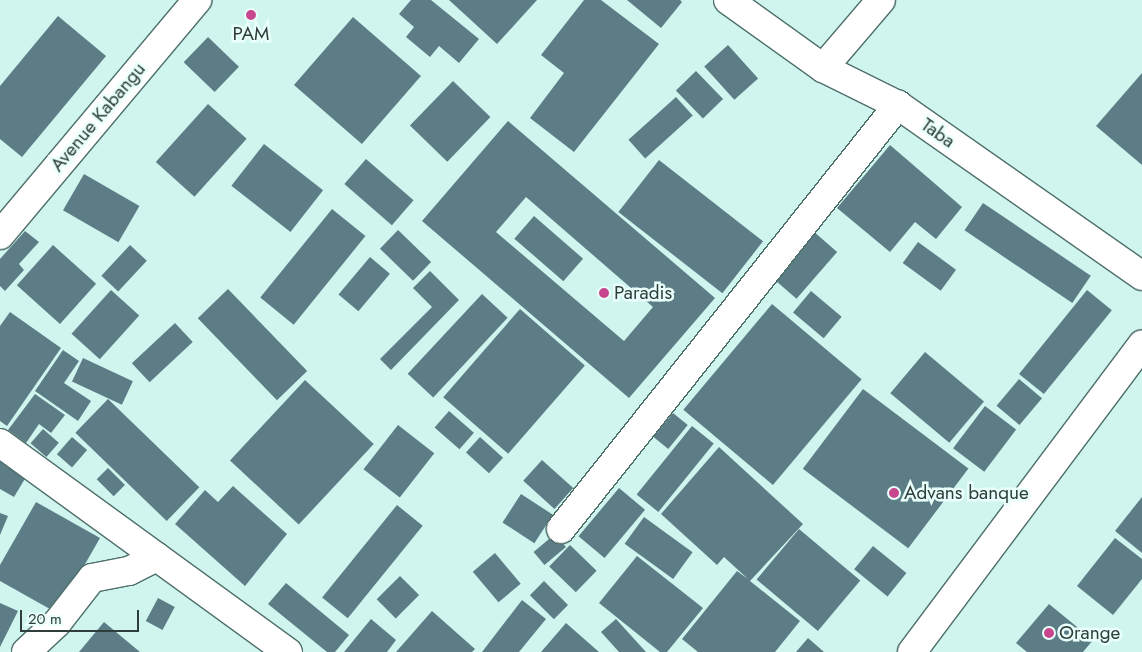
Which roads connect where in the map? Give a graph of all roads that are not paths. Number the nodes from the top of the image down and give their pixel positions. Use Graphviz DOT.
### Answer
graph roads {
  1 [pos="197,0"];
  2 [pos="728,0"];
  3 [pos="881,0"];
  4 [pos="823,68"];
  5 [pos="898,105"];
  6 [pos="0,235"];
  7 [pos="1142,276"];
  8 [pos="1142,344"];
  9 [pos="0,443"];
  10 [pos="561,529"];
  11 [pos="157,557"];
  12 [pos="26,652"];
  13 [pos="288,652"];
  14 [pos="912,652"];
  1 -- 6 [label="street, Avenue Kabangu"];
  2 -- 4 [label="street, Taba"];
  3 -- 4 [label="street"];
  4 -- 5 [label="street, Taba"];
  5 -- 7 [label="street, Taba"];
  5 -- 10 [label="street"];
  8 -- 14 [label="street"];
  9 -- 11 [label="street"];
  11 -- 12 [label="street"];
  11 -- 13 [label="street"];
}
